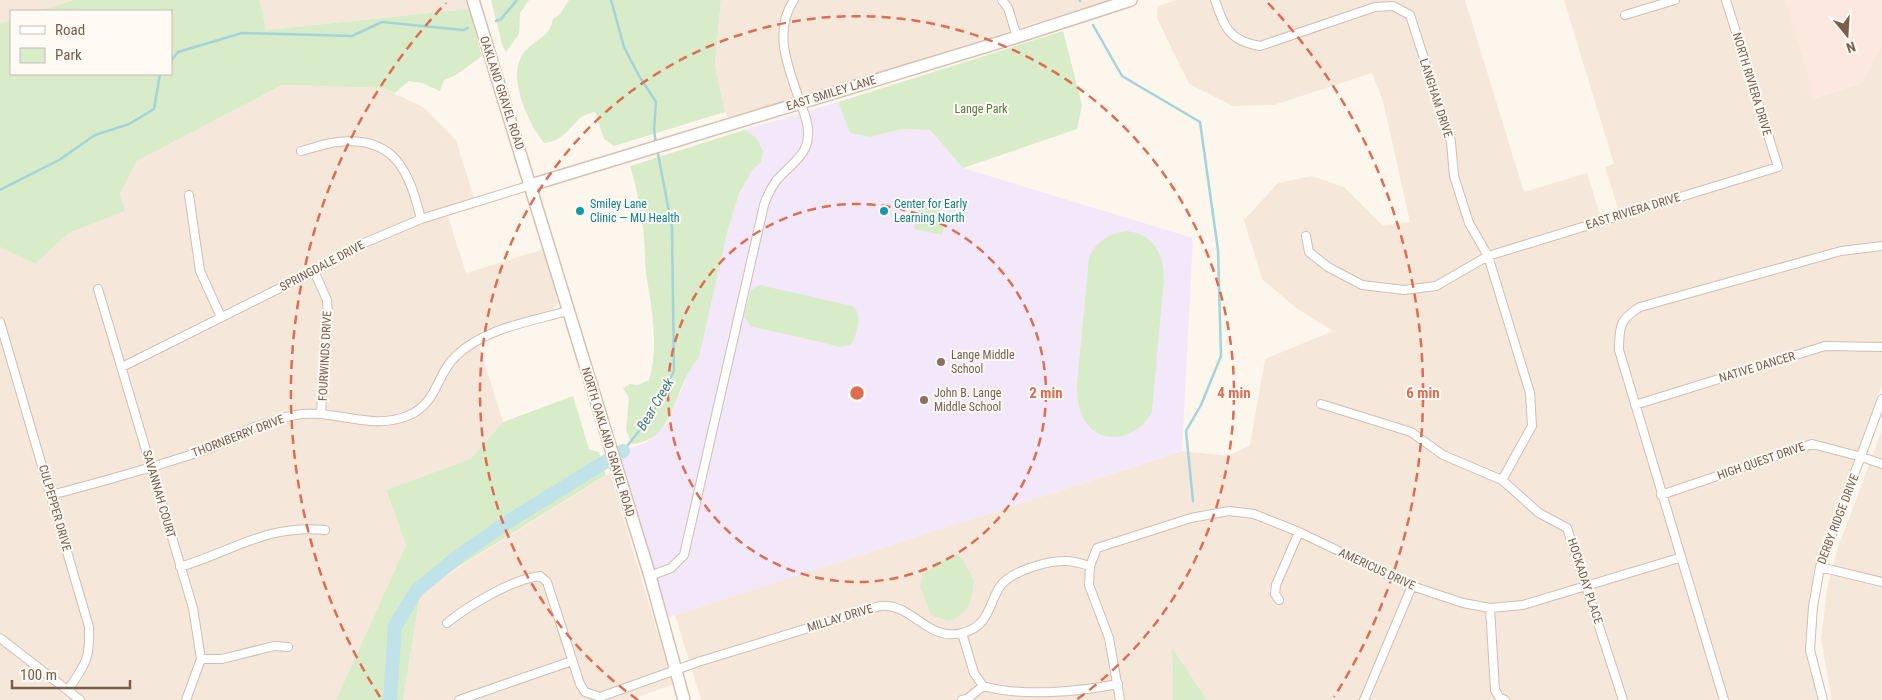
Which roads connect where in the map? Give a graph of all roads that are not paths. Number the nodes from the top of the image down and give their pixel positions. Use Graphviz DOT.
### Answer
graph roads {
  1 [pos="473,0"];
  2 [pos="794,0"];
  3 [pos="1002,0"];
  4 [pos="1131,0"];
  5 [pos="1215,0"];
  6 [pos="1675,0"];
  7 [pos="1726,0"];
  8 [pos="1625,15"];
  9 [pos="1017,37"];
  10 [pos="801,102"];
  11 [pos="301,151"];
  12 [pos="1778,167"];
  13 [pos="531,185"];
  14 [pos="190,195"];
  15 [pos="421,219"];
  16 [pos="1306,236"];
  17 [pos="1882,246"];
  18 [pos="1488,256"];
  19 [pos="314,271"];
  20 [pos="98,289"];
  21 [pos="567,311"];
  22 [pos="221,318"];
  23 [pos="0,322"];
  24 [pos="1882,347"];
  25 [pos="122,368"];
  26 [pos="1882,399"];
  27 [pos="1321,404"];
  28 [pos="1635,405"];
  29 [pos="322,413"];
  30 [pos="1862,457"];
  31 [pos="1882,464"];
  32 [pos="150,468"];
  33 [pos="1502,480"];
  34 [pos="51,495"];
  35 [pos="1661,495"];
  36 [pos="325,530"];
  37 [pos="1298,532"];
  38 [pos="1680,558"];
  39 [pos="180,566"];
  40 [pos="1090,566"];
  41 [pos="1820,567"];
  42 [pos="650,576"];
  43 [pos="1882,582"];
  44 [pos="1587,585"];
  45 [pos="1412,586"];
  46 [pos="1279,600"];
  47 [pos="1490,608"];
  48 [pos="447,622"];
  49 [pos="962,633"];
  50 [pos="0,638"];
  51 [pos="288,647"];
  52 [pos="201,659"];
  53 [pos="572,661"];
  54 [pos="675,671"];
  55 [pos="1118,684"];
  56 [pos="983,686"];
  57 [pos="68,690"];
  58 [pos="80,700"];
  59 [pos="186,700"];
  60 [pos="458,700"];
  61 [pos="684,700"];
  62 [pos="962,700"];
  63 [pos="1120,700"];
  64 [pos="1364,700"];
  65 [pos="1505,700"];
  66 [pos="1623,700"];
  67 [pos="1724,700"];
  68 [pos="1823,700"];
  1 -- 13 [label="street, OAKLAND GRAVEL ROAD"];
  2 -- 10 [label="street"];
  3 -- 9 [label="street"];
  4 -- 9 [label="street, EAST SMILEY LANE"];
  5 -- 18 [label="street, LANGHAM DRIVE"];
  6 -- 8 [label="street"];
  7 -- 12 [label="street, NORTH RIVIERA DRIVE"];
  9 -- 10 [label="street, EAST SMILEY LANE"];
  10 -- 13 [label="street, EAST SMILEY LANE"];
  10 -- 42 [label="street"];
  11 -- 15 [label="street"];
  12 -- 18 [label="street, EAST RIVIERA DRIVE"];
  13 -- 15 [label="street, SPRINGDALE DRIVE"];
  13 -- 21 [label="street, NORTH OAKLAND GRAVEL ROAD"];
  14 -- 22 [label="street"];
  15 -- 19 [label="street, SPRINGDALE DRIVE"];
  16 -- 18 [label="street, EAST RIVIERA DRIVE"];
  17 -- 28 [label="street"];
  18 -- 33 [label="street, LANGHAM DRIVE"];
  19 -- 22 [label="street, SPRINGDALE DRIVE"];
  19 -- 29 [label="street, FOURWINDS DRIVE"];
  20 -- 25 [label="street, SAVANNAH COURT"];
  21 -- 29 [label="street, THORNBERRY DRIVE"];
  21 -- 42 [label="street, NORTH OAKLAND GRAVEL ROAD"];
  22 -- 25 [label="street, SPRINGDALE DRIVE"];
  23 -- 34 [label="street, CULPEPPER DRIVE"];
  24 -- 28 [label="street, NATIVE DANCER"];
  25 -- 32 [label="street, SAVANNAH COURT"];
  26 -- 30 [label="street, DERBY RIDGE DRIVE"];
  27 -- 33 [label="street, HOCKADAY PLACE"];
  28 -- 35 [label="street"];
  29 -- 32 [label="street, THORNBERRY DRIVE"];
  30 -- 31 [label="street, HIGH QUEST DRIVE"];
  30 -- 35 [label="street, HIGH QUEST DRIVE"];
  30 -- 41 [label="street, DERBY RIDGE DRIVE"];
  32 -- 34 [label="street, THORNBERRY DRIVE"];
  32 -- 39 [label="street, SAVANNAH COURT"];
  33 -- 44 [label="street, HOCKADAY PLACE"];
  34 -- 57 [label="street, CULPEPPER DRIVE"];
  35 -- 38 [label="street"];
  36 -- 39 [label="street"];
  37 -- 40 [label="street, AMERICUS DRIVE"];
  37 -- 45 [label="street, AMERICUS DRIVE"];
  37 -- 46 [label="street"];
  38 -- 44 [label="street, AMERICUS DRIVE"];
  38 -- 67 [label="street"];
  39 -- 52 [label="street, SAVANNAH COURT"];
  40 -- 49 [label="street"];
  40 -- 55 [label="street"];
  41 -- 43 [label="street"];
  41 -- 68 [label="street, DERBY RIDGE DRIVE"];
  42 -- 54 [label="street, NORTH OAKLAND GRAVEL ROAD"];
  44 -- 47 [label="street, AMERICUS DRIVE"];
  44 -- 66 [label="street, HOCKADAY PLACE"];
  45 -- 47 [label="street, AMERICUS DRIVE"];
  45 -- 64 [label="street"];
  47 -- 65 [label="street"];
  48 -- 53 [label="street, MILLAY DRIVE"];
  49 -- 54 [label="street, MILLAY DRIVE"];
  49 -- 56 [label="street"];
  50 -- 57 [label="street"];
  51 -- 52 [label="street"];
  52 -- 59 [label="street, SAVANNAH COURT"];
  53 -- 54 [label="street, MILLAY DRIVE"];
  53 -- 60 [label="street"];
  54 -- 61 [label="street, NORTH OAKLAND GRAVEL ROAD"];
  55 -- 56 [label="street"];
  55 -- 63 [label="street"];
  56 -- 62 [label="street"];
  57 -- 58 [label="street"];
}
